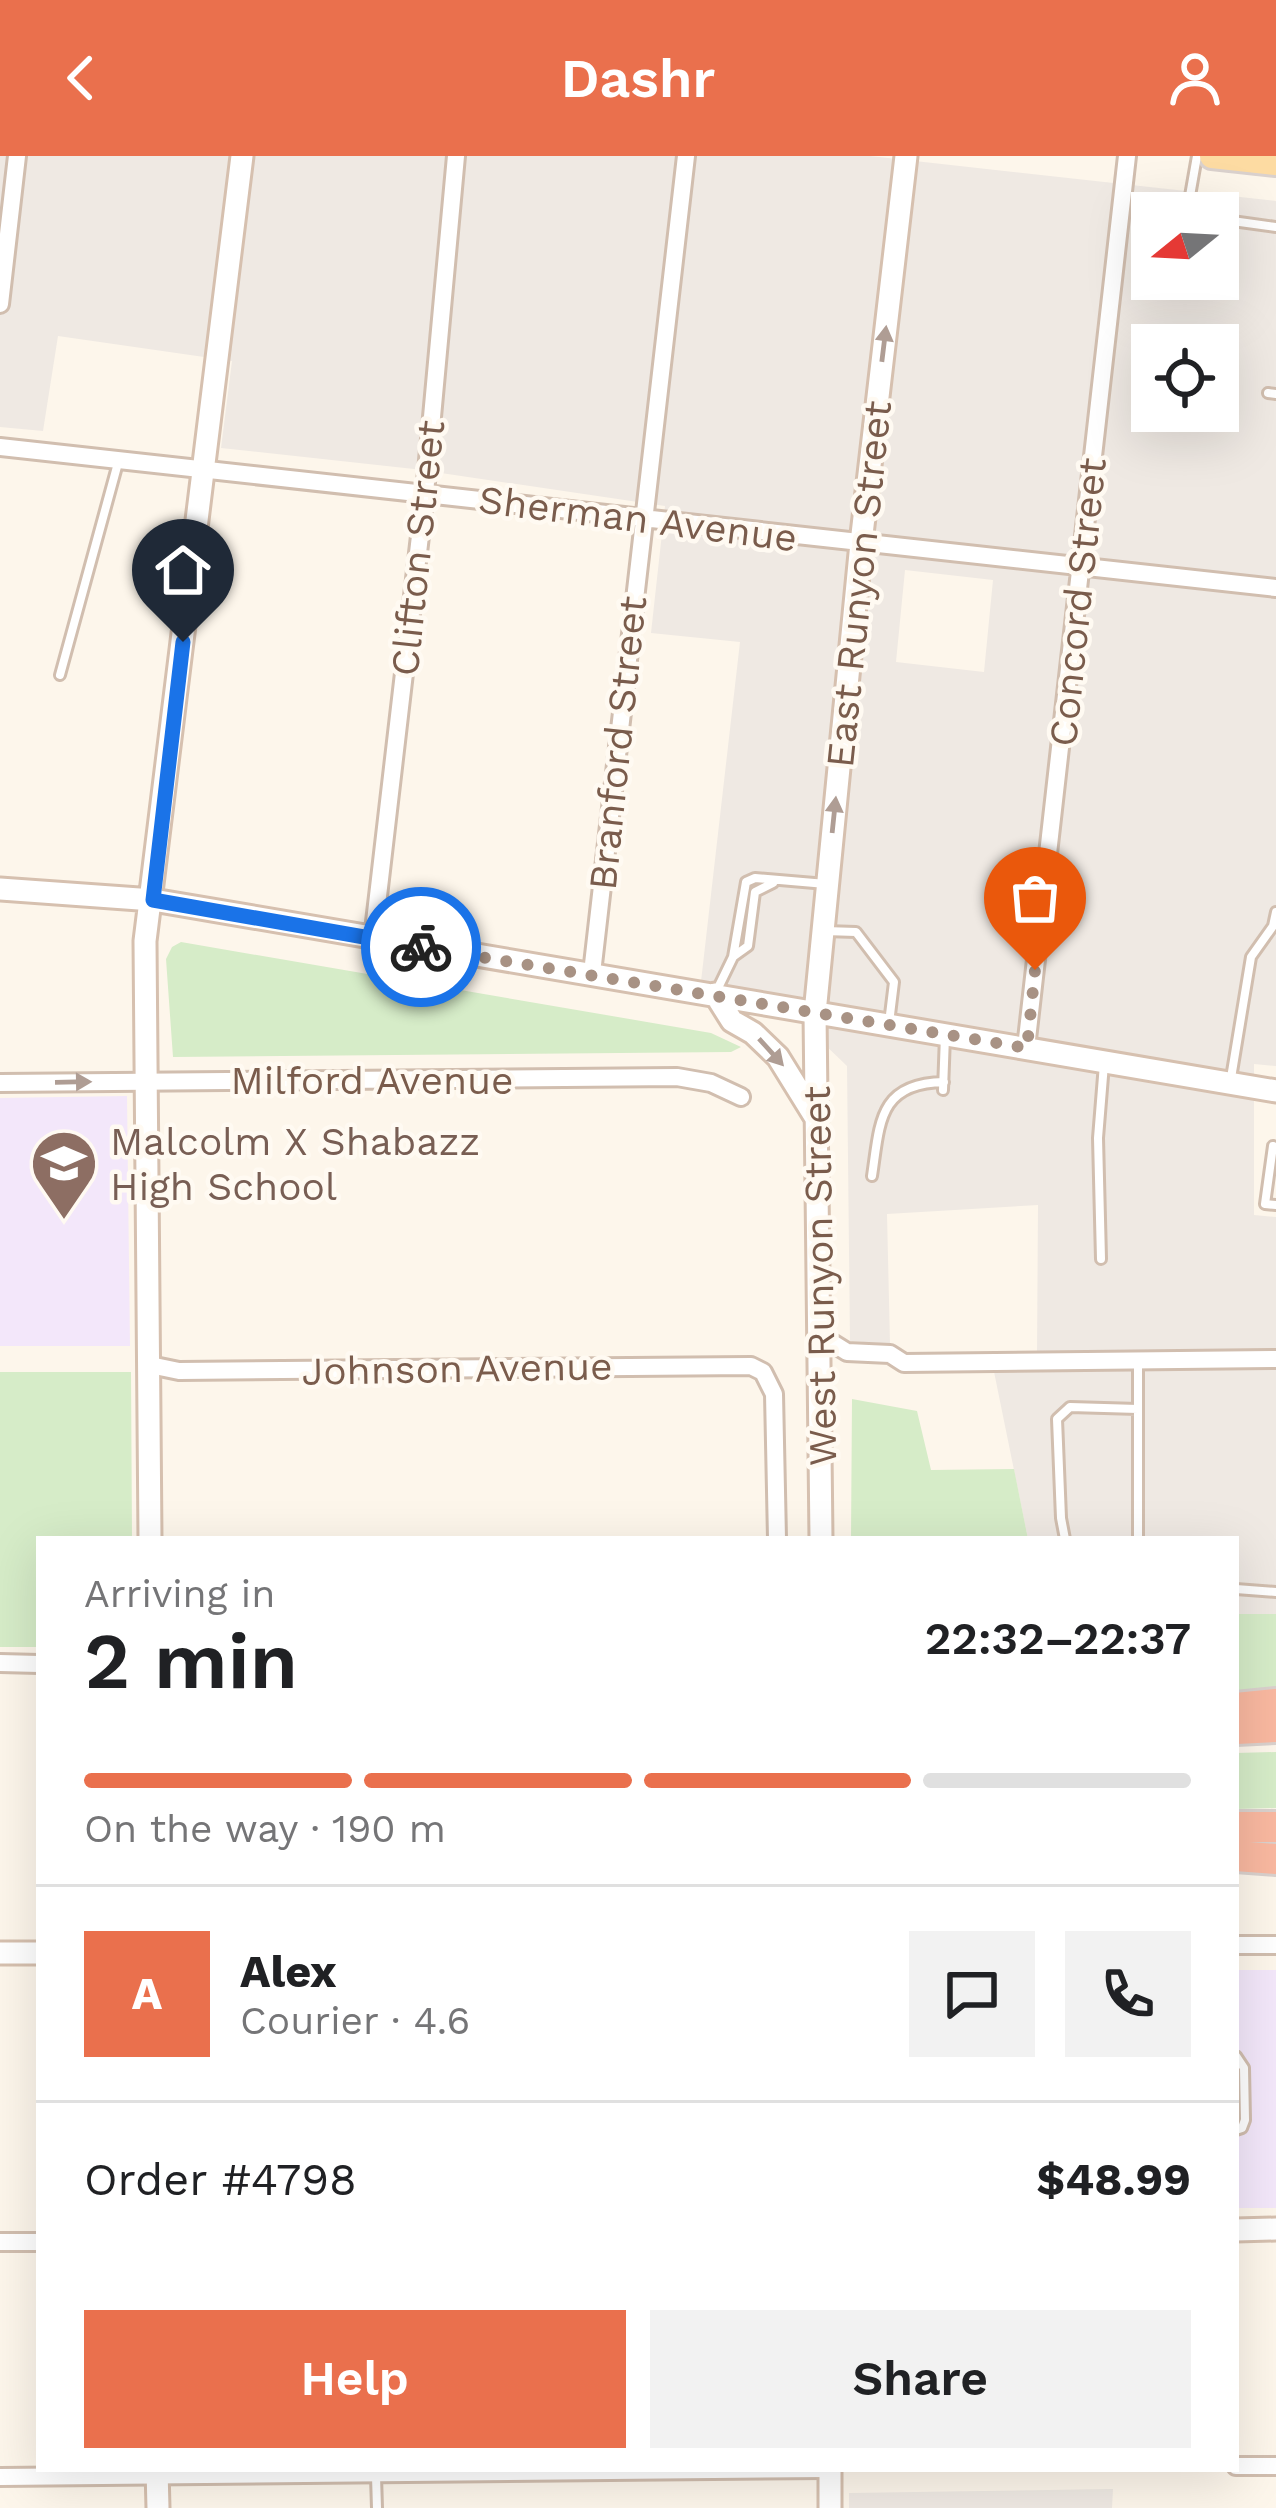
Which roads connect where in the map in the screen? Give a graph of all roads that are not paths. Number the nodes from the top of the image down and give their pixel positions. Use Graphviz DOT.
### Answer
graph roads {
  1 [pos="17,156"];
  2 [pos="242,156"];
  3 [pos="456,156"];
  4 [pos="686,156"];
  5 [pos="906,156"];
  6 [pos="1127,156"];
  7 [pos="1197,156"];
  8 [pos="1212,156"];
  9 [pos="1276,163"];
  10 [pos="1191,192"];
  11 [pos="1239,222"];
  12 [pos="1276,227"];
  13 [pos="0,304"];
  14 [pos="0,447"];
  15 [pos="118,461"];
  16 [pos="203,470"];
  17 [pos="425,493"];
  18 [pos="642,520"];
  19 [pos="861,543"];
  20 [pos="1080,567"];
  21 [pos="1276,588"];
  22 [pos="60,676"];
  23 [pos="827,884"];
  24 [pos="0,890"];
  25 [pos="153,900"];
  26 [pos="1276,912"];
  27 [pos="823,931"];
  28 [pos="373,939"];
  29 [pos="592,973"];
  30 [pos="715,994"];
  31 [pos="815,1013"];
  32 [pos="889,1024"];
  33 [pos="945,1034"];
  34 [pos="1027,1048"];
  35 [pos="1104,1062"];
  36 [pos="146,1081"];
  37 [pos="0,1082"];
  38 [pos="1230,1086"];
  39 [pos="1276,1091"];
  40 [pos="741,1096"];
  41 [pos="818,1120"];
  42 [pos="1275,1143"];
  43 [pos="872,1176"];
  44 [pos="1276,1205"];
  45 [pos="1101,1258"];
  46 [pos="818,1334"];
  47 [pos="1276,1359"];
  48 [pos="1138,1360"];
  49 [pos="150,1365"];
  50 [pos="1138,1409"];
  51 [pos="150,1536"];
  52 [pos="777,1536"];
  53 [pos="821,1536"];
  54 [pos="1064,1536"];
  55 [pos="1138,1536"];
  56 [pos="1239,1589"];
  57 [pos="1276,1592"];
  58 [pos="0,1663"];
  59 [pos="36,1664"];
  60 [pos="1276,1704"];
  61 [pos="1239,1708"];
  62 [pos="1276,1726"];
  63 [pos="1239,1729"];
  64 [pos="1239,1827"];
  65 [pos="1276,1827"];
  66 [pos="1239,1856"];
  67 [pos="1276,1859"];
  68 [pos="1239,1945"];
  69 [pos="1276,1945"];
  70 [pos="0,1953"];
  71 [pos="36,1953"];
  72 [pos="1239,2060"];
  73 [pos="1239,2129"];
  74 [pos="1276,2229"];
  75 [pos="1239,2230"];
  76 [pos="0,2242"];
  77 [pos="36,2242"];
  78 [pos="1239,2466"];
  79 [pos="1276,2466"];
  80 [pos="602,2472"];
  81 [pos="828,2472"];
  82 [pos="157,2473"];
  83 [pos="376,2475"];
  84 [pos="0,2477"];
  85 [pos="158,2508"];
  86 [pos="377,2508"];
  87 [pos="830,2508"];
  1 -- 13 [label="street"];
  2 -- 16 [label="street"];
  3 -- 17 [label="street, Clifton Street"];
  4 -- 18 [label="street, Branford Street"];
  19 -- 5 [label="street, East Runyon Street, one-way"];
  6 -- 20 [label="street, Concord Street"];
  7 -- 10 [label="lane"];
  8 -- 9 [label="main road"];
  11 -- 12 [label="lane"];
  14 -- 15 [label="street, Sherman Avenue"];
  15 -- 16 [label="street, Sherman Avenue"];
  15 -- 22 [label="lane"];
  16 -- 17 [label="street, Sherman Avenue"];
  16 -- 25 [label="street"];
  17 -- 18 [label="street, Sherman Avenue"];
  17 -- 28 [label="street, Clifton Street"];
  18 -- 19 [label="street, Sherman Avenue"];
  18 -- 29 [label="street, Branford Street"];
  19 -- 20 [label="street, Sherman Avenue"];
  23 -- 19 [label="street, East Runyon Street, one-way"];
  20 -- 21 [label="street, Sherman Avenue"];
  20 -- 34 [label="street, Concord Street"];
  23 -- 27 [label="street, East Runyon Street"];
  23 -- 30 [label="lane"];
  24 -- 25 [label="street"];
  25 -- 28 [label="street"];
  25 -- 36 [label="street"];
  26 -- 38 [label="lane"];
  27 -- 31 [label="street, East Runyon Street"];
  27 -- 32 [label="lane"];
  28 -- 29 [label="street"];
  29 -- 30 [label="street"];
  30 -- 31 [label="street"];
  30 -- 41 [label="street, one-way"];
  31 -- 32 [label="street"];
  31 -- 41 [label="street, West Runyon Street"];
  32 -- 33 [label="street"];
  33 -- 34 [label="street"];
  33 -- 43 [label="lane"];
  34 -- 35 [label="street"];
  35 -- 38 [label="street"];
  35 -- 45 [label="lane"];
  37 -- 36 [label="street, Milford Avenue, one-way"];
  36 -- 40 [label="street, Milford Avenue"];
  36 -- 49 [label="street"];
  38 -- 39 [label="street"];
  41 -- 46 [label="street, West Runyon Street"];
  42 -- 44 [label="lane"];
  46 -- 48 [label="street"];
  46 -- 53 [label="street, West Runyon Street"];
  47 -- 48 [label="street"];
  48 -- 50 [label="lane"];
  49 -- 51 [label="street"];
  49 -- 52 [label="street, Johnson Avenue"];
  50 -- 54 [label="lane"];
  50 -- 55 [label="lane"];
  56 -- 57 [label="lane"];
  58 -- 59 [label="street"];
  60 -- 61 [label="highway"];
  62 -- 63 [label="highway"];
  64 -- 65 [label="highway"];
  66 -- 67 [label="highway"];
  68 -- 69 [label="street"];
  70 -- 71 [label="street"];
  72 -- 73 [label="lane"];
  74 -- 75 [label="street"];
  76 -- 77 [label="street"];
  78 -- 79 [label="street"];
  80 -- 83 [label="street"];
  81 -- 87 [label="street"];
  82 -- 83 [label="street"];
  82 -- 84 [label="street"];
  82 -- 85 [label="street"];
  83 -- 86 [label="lane"];
}
